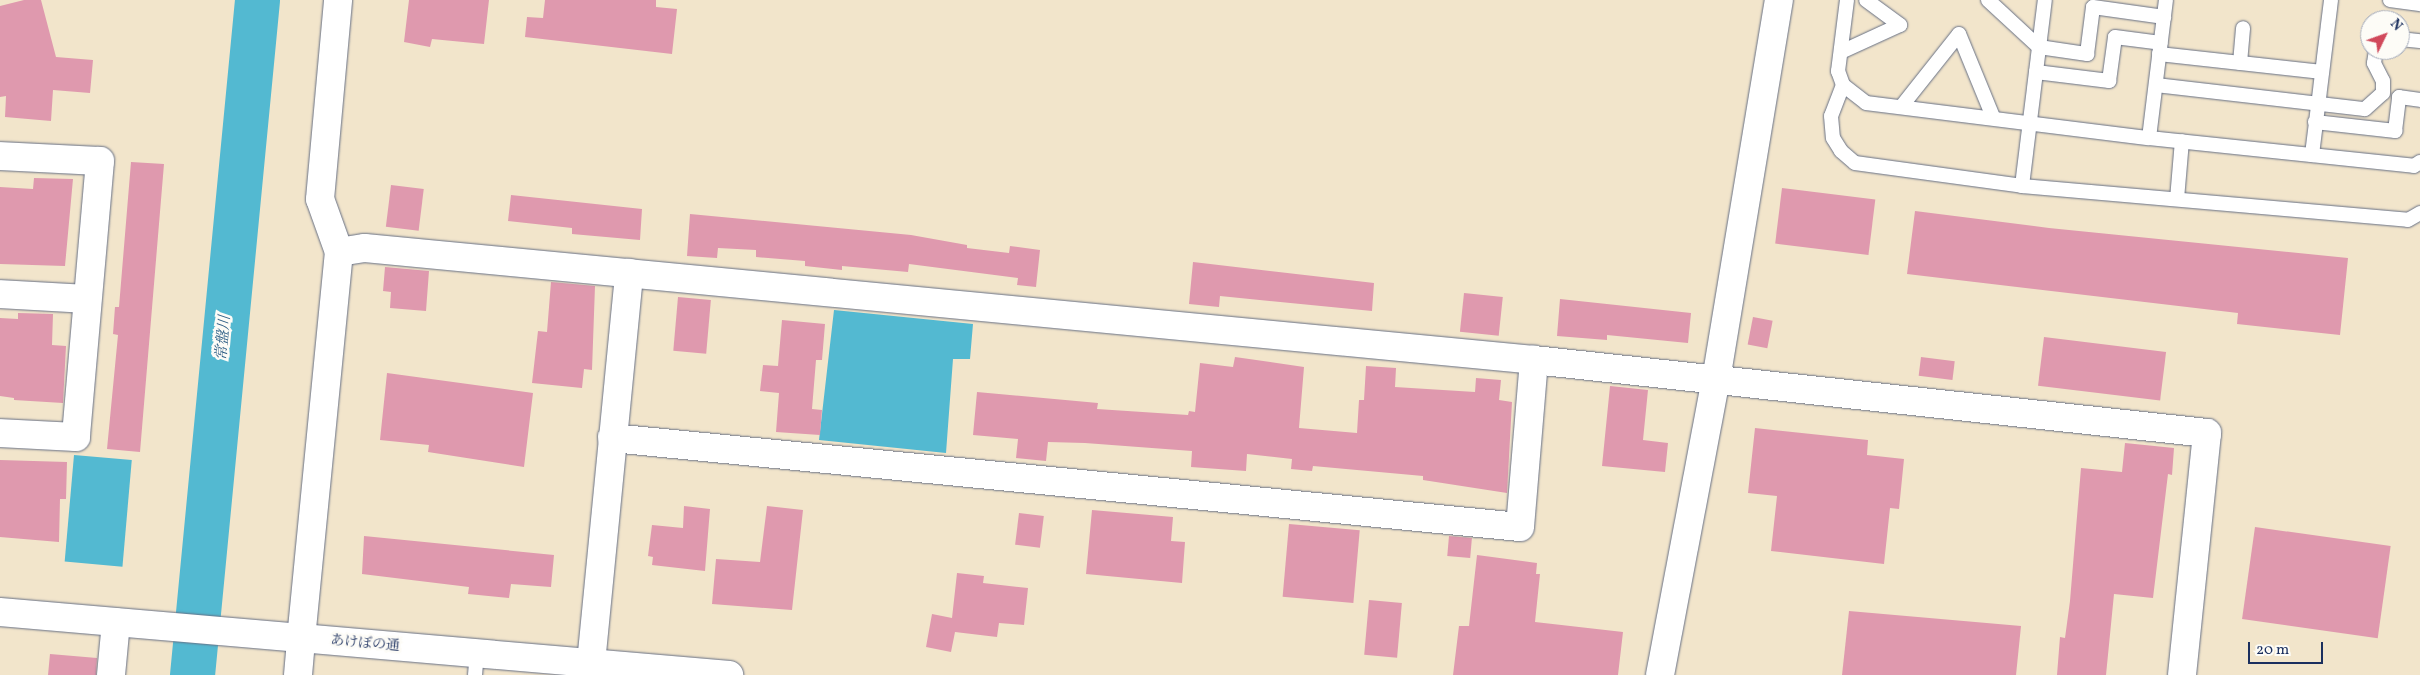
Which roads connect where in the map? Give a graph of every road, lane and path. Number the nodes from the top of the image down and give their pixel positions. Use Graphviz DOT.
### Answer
graph roads {
  1 [pos="338,0"];
  2 [pos="1778,0"];
  3 [pos="1847,0"];
  4 [pos="1866,0"];
  5 [pos="2045,0"];
  6 [pos="2166,0"];
  7 [pos="2331,0"];
  8 [pos="2390,0"];
  9 [pos="1992,1"];
  10 [pos="2420,4"];
  11 [pos="2164,18"];
  12 [pos="2243,28"];
  13 [pos="2039,47"];
  14 [pos="2160,48"];
  15 [pos="1840,52"];
  16 [pos="2374,60"];
  17 [pos="2240,63"];
  18 [pos="2036,72"];
  19 [pos="2322,72"];
  20 [pos="1843,85"];
  21 [pos="2156,85"];
  22 [pos="2420,100"];
  23 [pos="2318,103"];
  24 [pos="1901,107"];
  25 [pos="1992,117"];
  26 [pos="2030,121"];
  27 [pos="2316,122"];
  28 [pos="2149,138"];
  29 [pos="2182,141"];
  30 [pos="2312,155"];
  31 [pos="0,156"];
  32 [pos="2420,162"];
  33 [pos="2022,186"];
  34 [pos="2177,200"];
  35 [pos="2420,213"];
  36 [pos="339,252"];
  37 [pos="629,273"];
  38 [pos="0,294"];
  39 [pos="87,299"];
  40 [pos="1534,360"];
  41 [pos="1716,380"];
  42 [pos="0,433"];
  43 [pos="612,438"];
  44 [pos="0,612"];
  45 [pos="128,624"];
  46 [pos="301,639"];
  47 [pos="591,663"];
  48 [pos="476,664"];
  49 [pos="111,675"];
  50 [pos="298,675"];
  51 [pos="729,675"];
  52 [pos="1660,675"];
  53 [pos="2182,675"];
  1 -- 36 [label="street"];
  2 -- 41 [label="street"];
  3 -- 15 [label="lane"];
  4 -- 15 [label="lane"];
  5 -- 13 [label="lane"];
  6 -- 11 [label="lane"];
  7 -- 19 [label="lane"];
  8 -- 10 [label="lane"];
  9 -- 13 [label="lane"];
  11 -- 13 [label="lane"];
  11 -- 14 [label="lane"];
  12 -- 17 [label="lane"];
  13 -- 18 [label="lane"];
  14 -- 17 [label="lane"];
  14 -- 18 [label="lane"];
  14 -- 21 [label="lane"];
  15 -- 20 [label="lane"];
  16 -- 23 [label="lane"];
  17 -- 19 [label="lane"];
  18 -- 26 [label="lane"];
  19 -- 23 [label="lane"];
  20 -- 24 [label="lane"];
  20 -- 33 [label="lane"];
  21 -- 23 [label="lane"];
  21 -- 28 [label="lane"];
  22 -- 27 [label="lane"];
  23 -- 27 [label="lane"];
  24 -- 25 [label="lane"];
  24 -- 25 [label="lane"];
  25 -- 26 [label="lane"];
  26 -- 28 [label="lane"];
  26 -- 33 [label="lane"];
  27 -- 30 [label="lane"];
  28 -- 29 [label="lane"];
  29 -- 30 [label="lane"];
  29 -- 34 [label="lane"];
  30 -- 32 [label="lane"];
  31 -- 39 [label="street"];
  33 -- 34 [label="lane"];
  34 -- 35 [label="lane"];
  36 -- 37 [label="street"];
  36 -- 46 [label="street"];
  37 -- 40 [label="street"];
  37 -- 43 [label="street"];
  38 -- 39 [label="street"];
  39 -- 42 [label="street"];
  40 -- 41 [label="street"];
  40 -- 43 [label="street"];
  41 -- 52 [label="street"];
  41 -- 53 [label="street"];
  43 -- 47 [label="street"];
  44 -- 45 [label="street, あけぼの通"];
  45 -- 46 [label="street, あけぼの通"];
  45 -- 49 [label="street"];
  46 -- 48 [label="street, あけぼの通"];
  46 -- 50 [label="street"];
  47 -- 48 [label="street, あけぼの通"];
  47 -- 51 [label="street, あけぼの通"];
}
